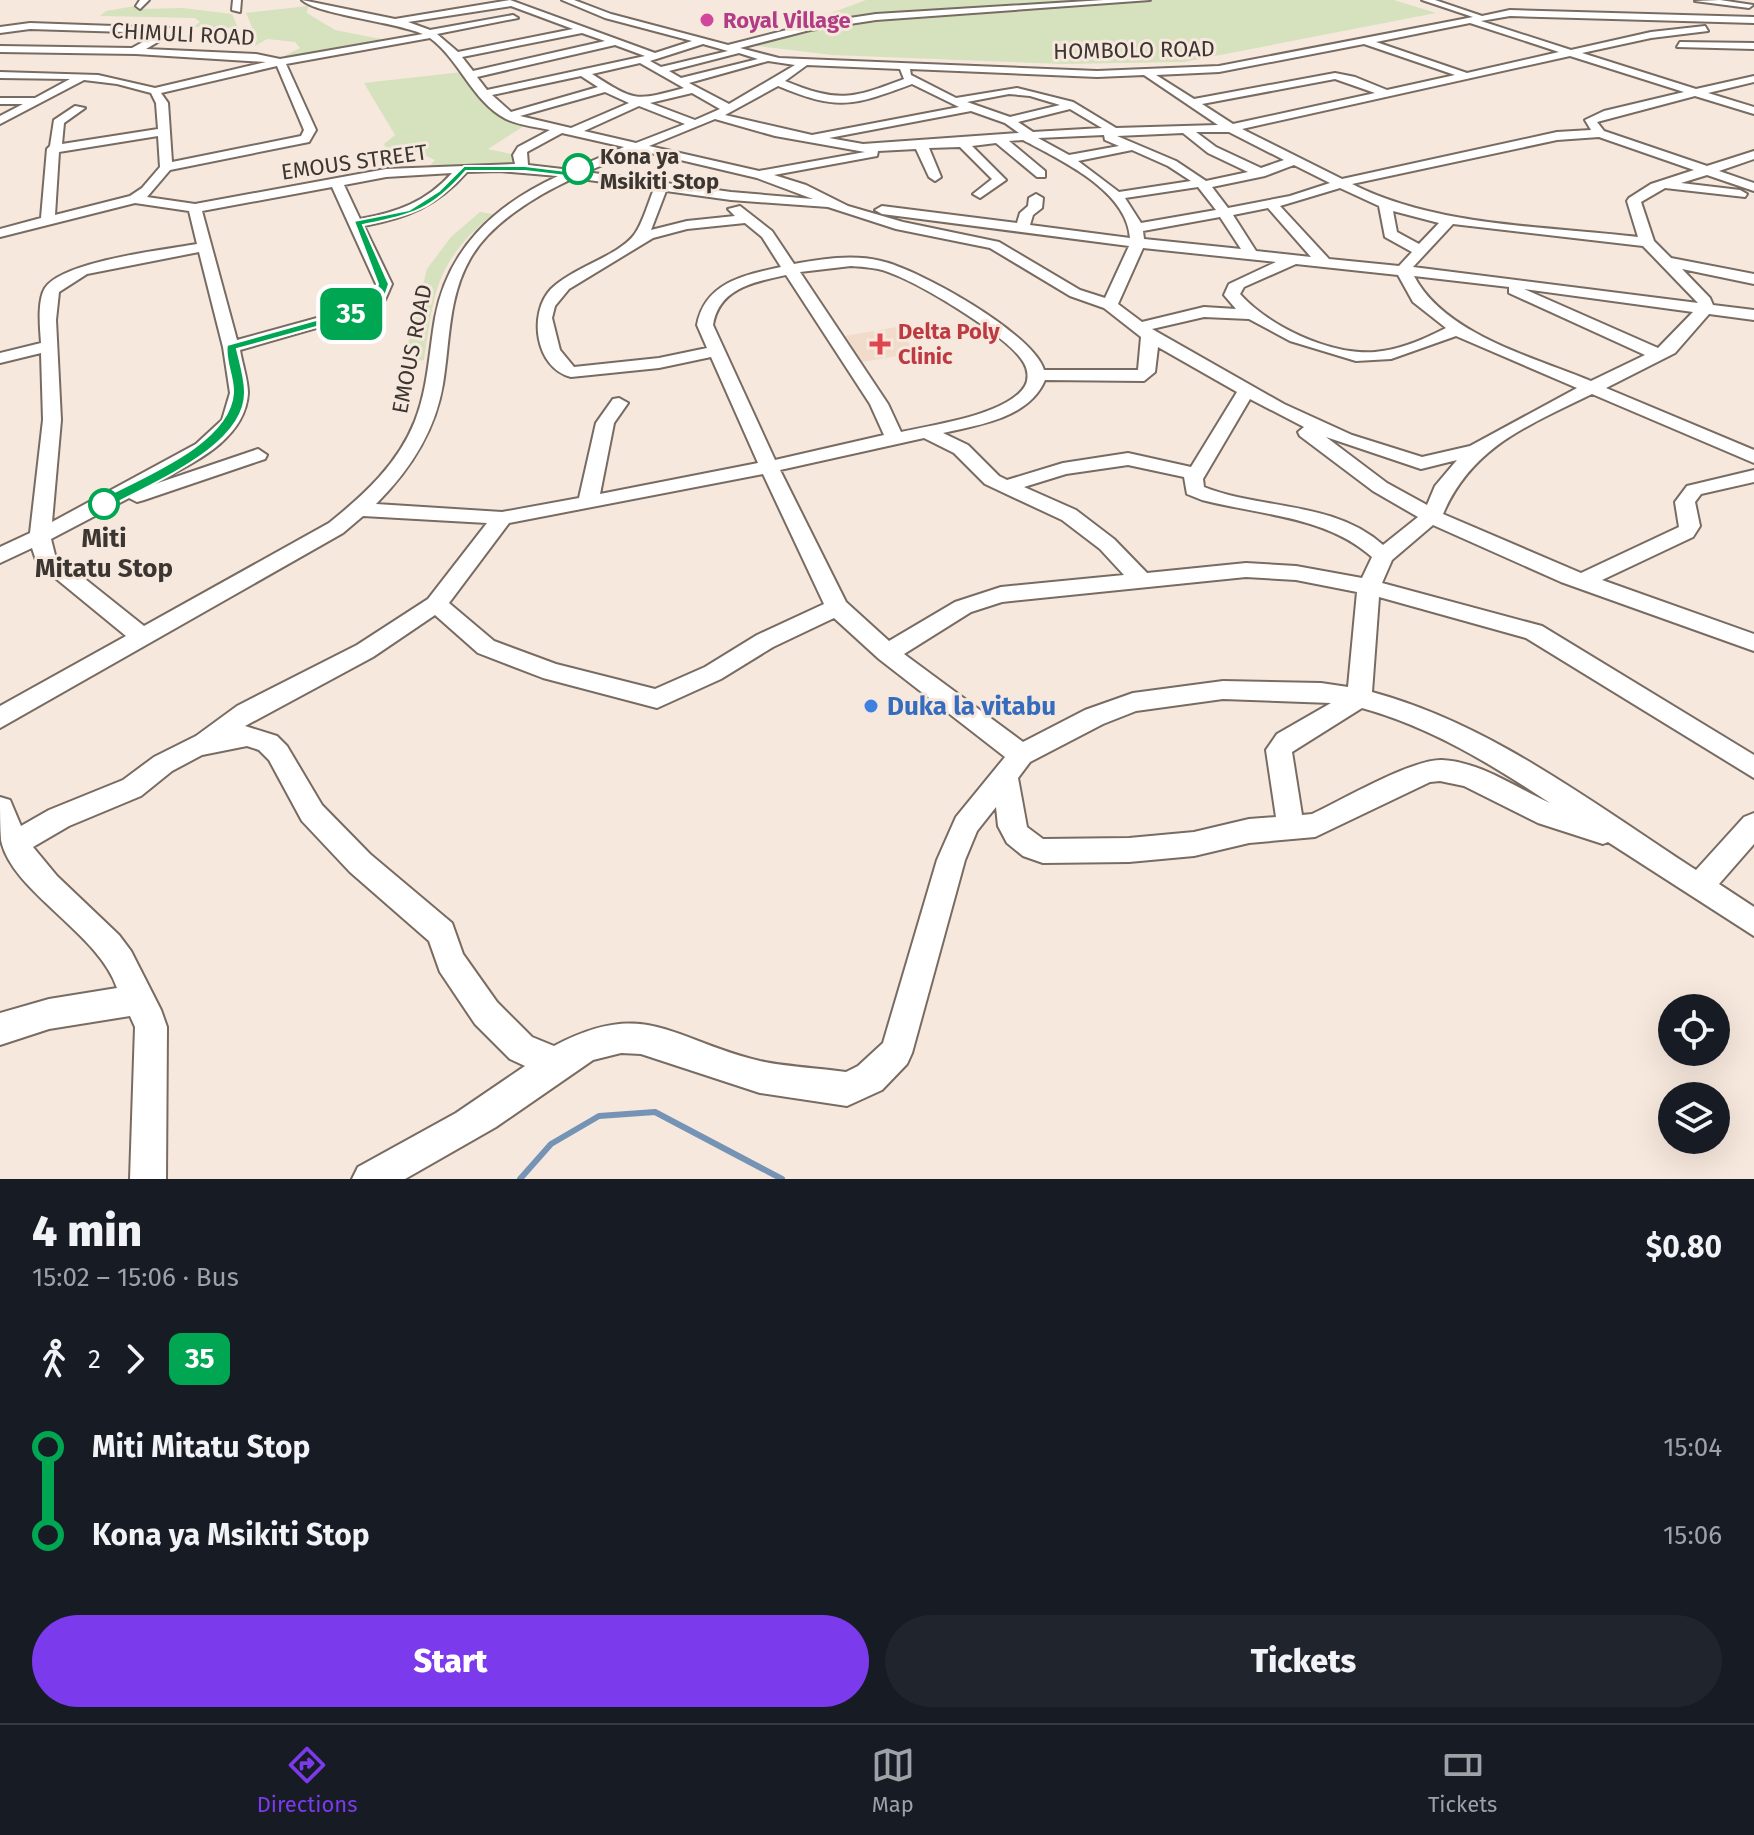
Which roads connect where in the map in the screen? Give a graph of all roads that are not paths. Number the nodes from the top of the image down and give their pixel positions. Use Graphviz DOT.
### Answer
graph roads {
  1 [pos="306,0"];
  2 [pos="566,0"];
  3 [pos="1146,0"];
  4 [pos="1426,0"];
  5 [pos="1521,0"];
  6 [pos="1699,1"];
  7 [pos="506,2"];
  8 [pos="1754,5"];
  9 [pos="389,6"];
  10 [pos="346,11"];
  11 [pos="1533,12"];
  12 [pos="538,14"];
  13 [pos="1629,15"];
  14 [pos="1484,17"];
  15 [pos="1720,18"];
  16 [pos="1469,20"];
  17 [pos="1754,20"];
  18 [pos="389,22"];
  19 [pos="564,23"];
  20 [pos="1754,27"];
  21 [pos="526,29"];
  22 [pos="0,30"];
  23 [pos="582,30"];
  24 [pos="429,34"];
  25 [pos="1651,35"];
  26 [pos="458,41"];
  27 [pos="1365,41"];
  28 [pos="615,42"];
  29 [pos="700,42"];
  30 [pos="1623,43"];
  31 [pos="443,44"];
  32 [pos="1754,46"];
  33 [pos="724,48"];
  34 [pos="0,49"];
  35 [pos="1594,50"];
  36 [pos="136,51"];
  37 [pos="736,51"];
  38 [pos="1574,55"];
  39 [pos="454,56"];
  40 [pos="647,58"];
  41 [pos="769,59"];
  42 [pos="280,62"];
  43 [pos="803,64"];
  44 [pos="1251,64"];
  45 [pos="905,68"];
  46 [pos="657,71"];
  47 [pos="1020,71"];
  48 [pos="585,74"];
  49 [pos="1148,74"];
  50 [pos="0,75"];
  51 [pos="470,75"];
  52 [pos="83,76"];
  53 [pos="1468,77"];
  54 [pos="1754,79"];
  55 [pos="913,80"];
  56 [pos="679,82"];
  57 [pos="778,82"];
  58 [pos="1299,83"];
  59 [pos="606,88"];
  60 [pos="1718,88"];
  61 [pos="694,89"];
  62 [pos="155,91"];
  63 [pos="1033,93"];
  64 [pos="1698,93"];
  65 [pos="483,94"];
  66 [pos="1387,94"];
  67 [pos="1754,99"];
  68 [pos="0,101"];
  69 [pos="37,101"];
  70 [pos="955,102"];
  71 [pos="637,103"];
  72 [pos="1190,103"];
  73 [pos="1069,106"];
  74 [pos="79,108"];
  75 [pos="971,108"];
  76 [pos="723,111"];
  77 [pos="1754,111"];
  78 [pos="509,116"];
  79 [pos="0,121"];
  80 [pos="1009,121"];
  81 [pos="692,123"];
  82 [pos="884,123"];
  83 [pos="1231,128"];
  84 [pos="565,131"];
  85 [pos="162,132"];
  86 [pos="1188,132"];
  87 [pos="1099,133"];
  88 [pos="1115,133"];
  89 [pos="1600,133"];
  90 [pos="1027,135"];
  91 [pos="997,138"];
  92 [pos="808,139"];
  93 [pos="963,143"];
  94 [pos="635,144"];
  95 [pos="918,146"];
  96 [pos="1131,147"];
  97 [pos="56,148"];
  98 [pos="889,148"];
  99 [pos="1754,155"];
  100 [pos="692,158"];
  101 [pos="1069,159"];
  102 [pos="1295,160"];
  103 [pos="166,167"];
  104 [pos="464,168"];
  105 [pos="518,168"];
  106 [pos="1700,170"];
  107 [pos="563,173"];
  108 [pos="1261,173"];
  109 [pos="1041,174"];
  110 [pos="761,175"];
  111 [pos="935,177"];
  112 [pos="336,182"];
  113 [pos="639,184"];
  114 [pos="1202,184"];
  115 [pos="1342,185"];
  116 [pos="1661,185"];
  117 [pos="662,186"];
  118 [pos="1754,187"];
  119 [pos="980,194"];
  120 [pos="731,196"];
  121 [pos="1115,196"];
  122 [pos="1754,196"];
  123 [pos="1036,198"];
  124 [pos="135,199"];
  125 [pos="828,204"];
  126 [pos="1385,204"];
  127 [pos="1272,205"];
  128 [pos="195,208"];
  129 [pos="1225,212"];
  130 [pos="745,219"];
  131 [pos="1449,220"];
  132 [pos="48,222"];
  133 [pos="358,223"];
  134 [pos="1023,226"];
  135 [pos="0,233"];
  136 [pos="1137,235"];
  137 [pos="640,238"];
  138 [pos="1647,242"];
  139 [pos="204,247"];
  140 [pos="1421,251"];
  141 [pos="1251,254"];
  142 [pos="1296,258"];
  143 [pos="1664,261"];
  144 [pos="1324,262"];
  145 [pos="791,269"];
  146 [pos="1403,270"];
  147 [pos="1754,279"];
  148 [pos="1491,280"];
  149 [pos="1110,305"];
  150 [pos="1706,307"];
  151 [pos="1251,314"];
  152 [pos="1754,315"];
  153 [pos="1455,330"];
  154 [pos="1144,331"];
  155 [pos="49,346"];
  156 [pos="231,347"];
  157 [pos="1172,348"];
  158 [pos="715,351"];
  159 [pos="1150,354"];
  160 [pos="1659,355"];
  161 [pos="0,358"];
  162 [pos="1038,375"];
  163 [pos="1594,386"];
  164 [pos="1247,389"];
  165 [pos="619,403"];
  166 [pos="1278,408"];
  167 [pos="925,431"];
  168 [pos="895,438"];
  169 [pos="1476,450"];
  170 [pos="258,455"];
  171 [pos="1754,457"];
  172 [pos="769,467"];
  173 [pos="1196,474"];
  174 [pos="1754,476"];
  175 [pos="1004,487"];
  176 [pos="588,502"];
  177 [pos="104,504"];
  178 [pos="359,509"];
  179 [pos="1432,516"];
  180 [pos="502,518"];
  181 [pos="40,535"];
  182 [pos="0,556"];
  183 [pos="1383,556"];
  184 [pos="1141,580"];
  185 [pos="1584,580"];
  186 [pos="1369,587"];
  187 [pos="436,604"];
  188 [pos="837,607"];
  189 [pos="141,636"];
  190 [pos="1754,643"];
  191 [pos="887,653"];
  192 [pos="1359,698"];
  193 [pos="0,718"];
  194 [pos="194,747"];
  195 [pos="1013,766"];
  196 [pos="1754,768"];
  197 [pos="0,808"];
  198 [pos="1754,825"];
  199 [pos="1291,828"];
  200 [pos="1631,840"];
  201 [pos="15,843"];
  202 [pos="1699,887"];
  203 [pos="1754,923"];
  204 [pos="136,1000"];
  205 [pos="0,1029"];
  206 [pos="555,1063"];
  207 [pos="148,1179"];
  208 [pos="370,1179"];
  1 -- 10 [label="street"];
  2 -- 29 [label="street, HOMBOLO ROAD"];
  3 -- 33 [label="street"];
  4 -- 14 [label="street"];
  5 -- 11 [label="street"];
  6 -- 8 [label="street"];
  6 -- 15 [label="street"];
  7 -- 12 [label="street"];
  7 -- 18 [label="street"];
  9 -- 10 [label="street"];
  10 -- 18 [label="street"];
  11 -- 13 [label="street, HOMBOLO ROAD"];
  11 -- 14 [label="street, HOMBOLO ROAD"];
  12 -- 19 [label="street"];
  12 -- 24 [label="street"];
  13 -- 15 [label="street, HOMBOLO ROAD"];
  13 -- 25 [label="street"];
  14 -- 16 [label="street, HOMBOLO ROAD"];
  14 -- 35 [label="street"];
  15 -- 17 [label="street, HOMBOLO ROAD"];
  16 -- 27 [label="street, HOMBOLO ROAD"];
  16 -- 38 [label="street"];
  18 -- 24 [label="street"];
  19 -- 21 [label="street"];
  19 -- 23 [label="street"];
  20 -- 25 [label="street"];
  22 -- 36 [label="street"];
  23 -- 28 [label="street"];
  23 -- 39 [label="street"];
  24 -- 31 [label="street"];
  24 -- 42 [label="street"];
  25 -- 30 [label="street"];
  26 -- 31 [label="street"];
  27 -- 44 [label="street, HOMBOLO ROAD"];
  27 -- 53 [label="street"];
  28 -- 40 [label="street"];
  28 -- 51 [label="street"];
  29 -- 33 [label="street, HOMBOLO ROAD"];
  29 -- 40 [label="street"];
  30 -- 32 [label="street"];
  30 -- 35 [label="street"];
  31 -- 39 [label="street"];
  33 -- 37 [label="street, HOMBOLO ROAD"];
  34 -- 36 [label="street, CHIMULI ROAD"];
  35 -- 38 [label="street"];
  35 -- 60 [label="street"];
  36 -- 42 [label="street, CHIMULI ROAD"];
  36 -- 52 [label="street"];
  37 -- 41 [label="street, HOMBOLO ROAD"];
  37 -- 46 [label="street"];
  38 -- 53 [label="street"];
  38 -- 64 [label="street"];
  39 -- 51 [label="street"];
  40 -- 46 [label="street"];
  40 -- 48 [label="street"];
  41 -- 43 [label="street, HOMBOLO ROAD"];
  41 -- 56 [label="street"];
  42 -- 62 [label="street"];
  42 -- 103 [label="street, CHIMULI ROAD"];
  43 -- 45 [label="street, HOMBOLO ROAD"];
  43 -- 57 [label="street"];
  44 -- 49 [label="street, HOMBOLO ROAD"];
  44 -- 58 [label="street"];
  45 -- 47 [label="street, HOMBOLO ROAD"];
  45 -- 55 [label="street"];
  46 -- 56 [label="street"];
  47 -- 49 [label="street, HOMBOLO ROAD"];
  47 -- 63 [label="street"];
  48 -- 59 [label="street"];
  48 -- 65 [label="street"];
  49 -- 72 [label="street"];
  50 -- 52 [label="street"];
  51 -- 65 [label="street"];
  52 -- 62 [label="street"];
  52 -- 69 [label="street"];
  53 -- 66 [label="street"];
  54 -- 60 [label="street"];
  55 -- 57 [label="street"];
  55 -- 70 [label="street"];
  56 -- 61 [label="street"];
  57 -- 76 [label="street"];
  58 -- 66 [label="street"];
  58 -- 72 [label="street"];
  59 -- 71 [label="street"];
  59 -- 78 [label="street"];
  60 -- 64 [label="street"];
  60 -- 67 [label="street"];
  61 -- 71 [label="street"];
  61 -- 76 [label="street"];
  62 -- 85 [label="street"];
  63 -- 70 [label="street"];
  63 -- 73 [label="street"];
  64 -- 77 [label="street"];
  64 -- 89 [label="street"];
  65 -- 78 [label="street"];
  66 -- 83 [label="street"];
  68 -- 69 [label="street"];
  69 -- 79 [label="street"];
  70 -- 75 [label="street"];
  71 -- 81 [label="street"];
  71 -- 84 [label="street"];
  72 -- 83 [label="street"];
  73 -- 80 [label="street"];
  73 -- 88 [label="street"];
  74 -- 97 [label="street"];
  75 -- 80 [label="street"];
  75 -- 82 [label="street"];
  76 -- 81 [label="street, EMOUS ROAD"];
  76 -- 92 [label="street"];
  78 -- 84 [label="street"];
  80 -- 90 [label="street"];
  81 -- 94 [label="street, EMOUS ROAD"];
  82 -- 92 [label="street"];
  82 -- 95 [label="street"];
  83 -- 86 [label="street"];
  83 -- 102 [label="street"];
  84 -- 94 [label="street"];
  84 -- 105 [label="street"];
  85 -- 97 [label="street"];
  85 -- 103 [label="street"];
  86 -- 88 [label="street"];
  86 -- 108 [label="street"];
  87 -- 88 [label="street"];
  87 -- 90 [label="street"];
  87 -- 96 [label="street"];
  89 -- 106 [label="street"];
  89 -- 115 [label="street"];
  90 -- 91 [label="street"];
  90 -- 101 [label="street"];
  91 -- 93 [label="street"];
  91 -- 109 [label="street"];
  92 -- 98 [label="street"];
  93 -- 95 [label="street"];
  93 -- 119 [label="street"];
  94 -- 100 [label="street"];
  94 -- 107 [label="street, EMOUS ROAD"];
  95 -- 98 [label="street"];
  95 -- 111 [label="street"];
  96 -- 101 [label="street"];
  96 -- 114 [label="street"];
  97 -- 132 [label="street"];
  98 -- 110 [label="street"];
  99 -- 106 [label="street"];
  100 -- 110 [label="street"];
  100 -- 113 [label="street"];
  101 -- 121 [label="street"];
  102 -- 108 [label="street"];
  102 -- 115 [label="street"];
  103 -- 124 [label="street"];
  104 -- 105 [label="street, EMOUS STREET"];
  104 -- 112 [label="street, EMOUS STREET"];
  104 -- 133 [label="street"];
  105 -- 107 [label="street, EMOUS STREET"];
  106 -- 116 [label="street"];
  106 -- 118 [label="street"];
  107 -- 113 [label="street, EMOUS STREET"];
  107 -- 178 [label="street, EMOUS ROAD"];
  108 -- 114 [label="street"];
  110 -- 125 [label="street"];
  112 -- 128 [label="street, EMOUS STREET"];
  112 -- 133 [label="street"];
  113 -- 117 [label="street, EMOUS STREET"];
  114 -- 121 [label="street"];
  114 -- 129 [label="street"];
  115 -- 126 [label="street"];
  115 -- 127 [label="street"];
  116 -- 122 [label="street"];
  116 -- 138 [label="street"];
  117 -- 120 [label="street, EMOUS STREET"];
  117 -- 137 [label="street"];
  120 -- 125 [label="street, EMOUS STREET"];
  120 -- 130 [label="street"];
  121 -- 136 [label="street"];
  123 -- 134 [label="street"];
  124 -- 128 [label="street, EMOUS STREET"];
  124 -- 132 [label="street"];
  125 -- 134 [label="street"];
  125 -- 149 [label="street"];
  126 -- 131 [label="street"];
  126 -- 140 [label="street"];
  127 -- 129 [label="street"];
  127 -- 144 [label="street"];
  128 -- 139 [label="street"];
  129 -- 136 [label="street"];
  129 -- 141 [label="street"];
  130 -- 137 [label="street"];
  130 -- 145 [label="street"];
  131 -- 138 [label="street"];
  131 -- 140 [label="street"];
  132 -- 135 [label="street"];
  133 -- 156 [label="street"];
  134 -- 136 [label="street"];
  136 -- 141 [label="street"];
  136 -- 149 [label="street"];
  137 -- 158 [label="street"];
  138 -- 143 [label="street"];
  139 -- 155 [label="street"];
  139 -- 156 [label="street"];
  140 -- 146 [label="street"];
  141 -- 142 [label="street"];
  142 -- 144 [label="street"];
  142 -- 151 [label="street"];
  143 -- 147 [label="street"];
  143 -- 150 [label="street"];
  144 -- 146 [label="street"];
  145 -- 158 [label="street"];
  145 -- 162 [label="street"];
  145 -- 168 [label="street"];
  146 -- 148 [label="street"];
  146 -- 153 [label="street"];
  148 -- 150 [label="street"];
  148 -- 160 [label="street"];
  149 -- 154 [label="street"];
  150 -- 152 [label="street"];
  150 -- 160 [label="street"];
  151 -- 153 [label="street"];
  151 -- 154 [label="street"];
  153 -- 163 [label="street"];
  154 -- 157 [label="street"];
  154 -- 159 [label="street"];
  155 -- 161 [label="street"];
  155 -- 181 [label="street"];
  156 -- 177 [label="street"];
  157 -- 159 [label="street"];
  157 -- 164 [label="street"];
  158 -- 172 [label="street"];
  159 -- 162 [label="street"];
  160 -- 163 [label="street"];
  162 -- 167 [label="street"];
  163 -- 169 [label="street"];
  163 -- 171 [label="street"];
  164 -- 166 [label="street"];
  164 -- 173 [label="street"];
  165 -- 176 [label="street"];
  166 -- 169 [label="street"];
  166 -- 179 [label="street"];
  167 -- 168 [label="street"];
  167 -- 175 [label="street"];
  168 -- 172 [label="street"];
  169 -- 179 [label="street"];
  170 -- 177 [label="street"];
  172 -- 176 [label="street"];
  172 -- 188 [label="street"];
  173 -- 175 [label="street"];
  173 -- 183 [label="street"];
  174 -- 185 [label="street"];
  175 -- 184 [label="street"];
  176 -- 180 [label="street"];
  177 -- 181 [label="street"];
  178 -- 180 [label="street"];
  178 -- 189 [label="street, EMOUS ROAD"];
  179 -- 183 [label="street"];
  179 -- 185 [label="street"];
  180 -- 187 [label="street"];
  181 -- 182 [label="street"];
  181 -- 189 [label="street"];
  183 -- 186 [label="street"];
  184 -- 186 [label="street"];
  184 -- 191 [label="street"];
  185 -- 190 [label="street"];
  186 -- 192 [label="street"];
  186 -- 196 [label="street"];
  187 -- 188 [label="street"];
  187 -- 194 [label="street"];
  188 -- 191 [label="street"];
  189 -- 193 [label="street, EMOUS ROAD"];
  191 -- 195 [label="street"];
  192 -- 195 [label="street"];
  192 -- 199 [label="street"];
  192 -- 200 [label="street"];
  194 -- 201 [label="street"];
  194 -- 206 [label="street"];
  195 -- 199 [label="street"];
  195 -- 206 [label="street"];
  197 -- 201 [label="street"];
  198 -- 202 [label="street"];
  199 -- 200 [label="street"];
  200 -- 202 [label="street"];
  201 -- 204 [label="street"];
  202 -- 203 [label="street"];
  204 -- 205 [label="street"];
  204 -- 207 [label="street"];
  206 -- 208 [label="street"];
}
